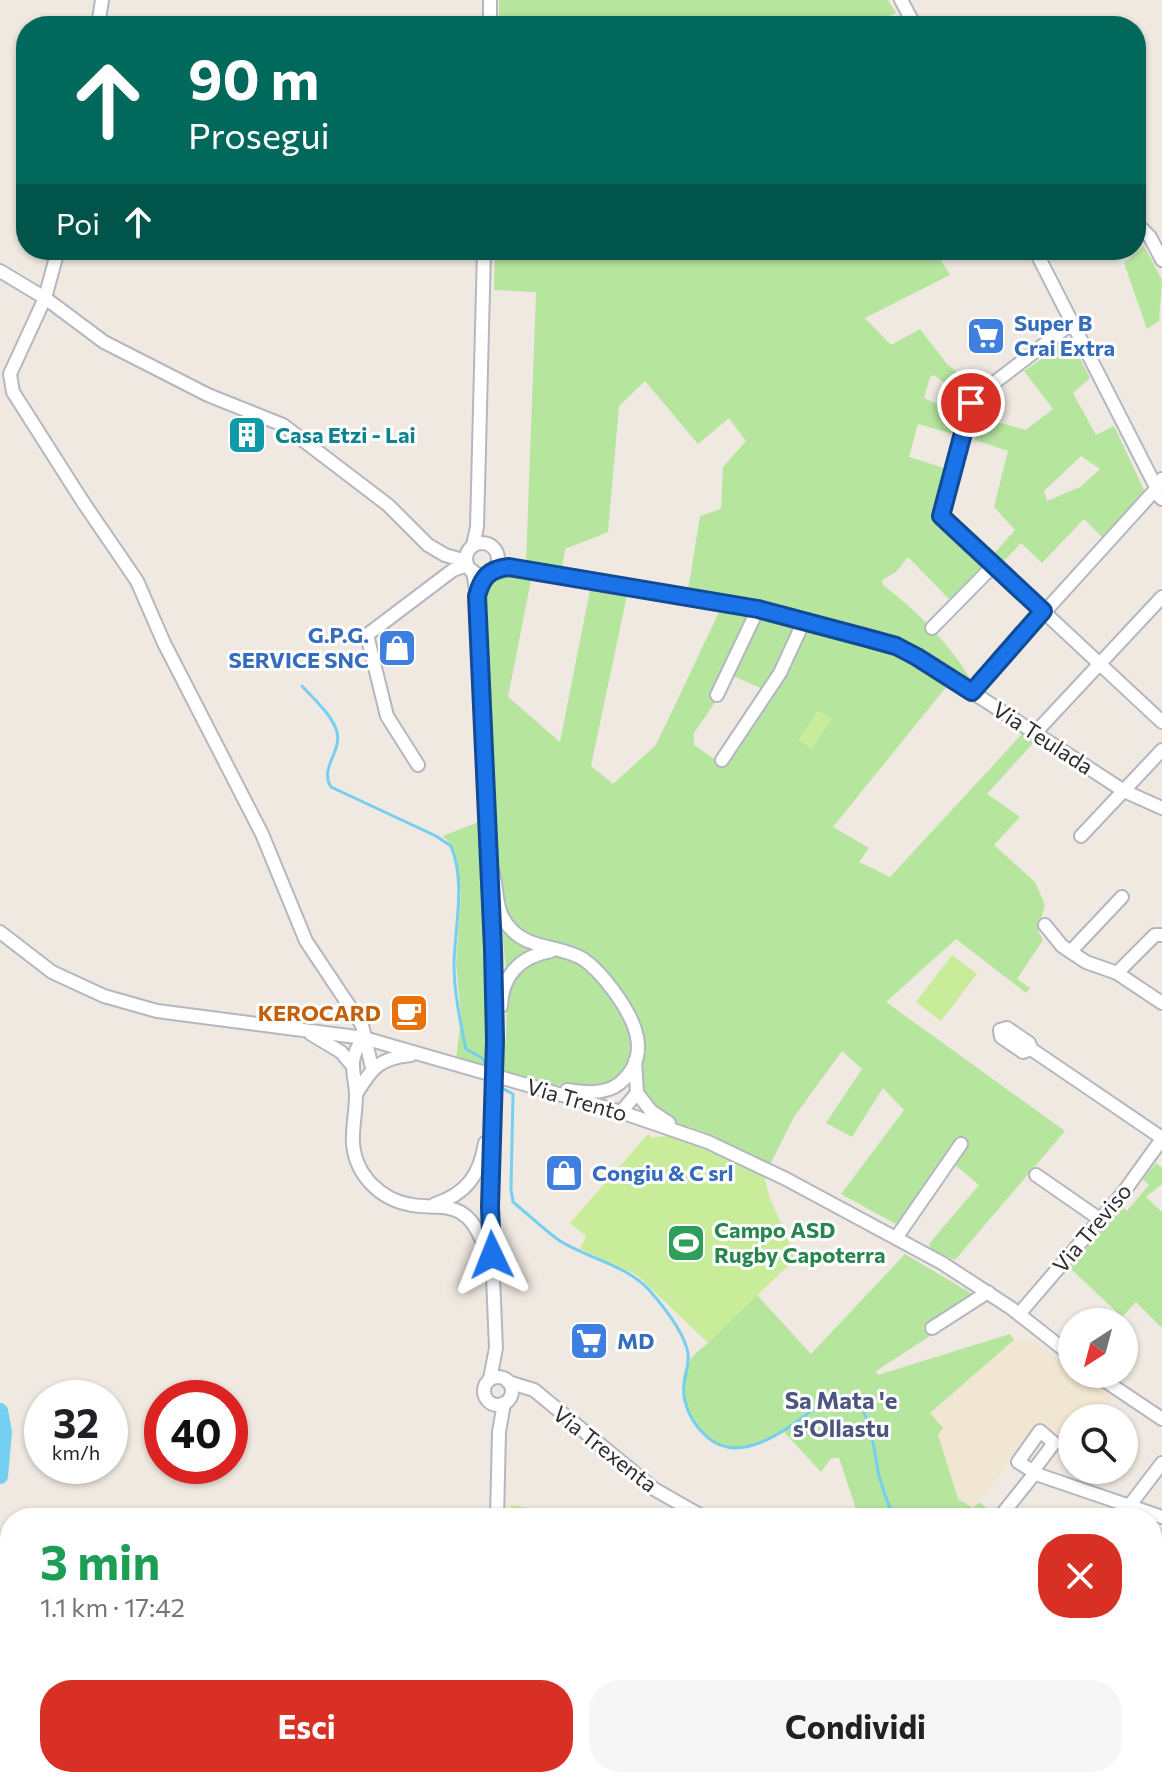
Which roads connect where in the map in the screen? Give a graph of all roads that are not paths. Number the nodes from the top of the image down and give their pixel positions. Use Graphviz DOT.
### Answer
graph roads {
  1 [pos="1146,233"];
  2 [pos="55,260"];
  3 [pos="484,260"];
  4 [pos="1040,260"];
  5 [pos="1162,260"];
  6 [pos="0,271"];
  7 [pos="45,298"];
  8 [pos="1072,323"];
  9 [pos="1160,491"];
  10 [pos="477,527"];
  11 [pos="488,544"];
  12 [pos="467,558"];
  13 [pos="994,565"];
  14 [pos="492,567"];
  15 [pos="477,596"];
  16 [pos="1162,597"];
  17 [pos="758,609"];
  18 [pos="1043,611"];
  19 [pos="804,621"];
  20 [pos="932,628"];
  21 [pos="1100,664"];
  22 [pos="972,692"];
  23 [pos="717,695"];
  24 [pos="1162,722"];
  25 [pos="1035,733"];
  26 [pos="1162,750"];
  27 [pos="722,760"];
  28 [pos="418,765"];
  29 [pos="1124,791"];
  30 [pos="1162,808"];
  31 [pos="1081,836"];
  32 [pos="489,860"];
  33 [pos="1122,897"];
  34 [pos="1045,925"];
  35 [pos="0,932"];
  36 [pos="1162,935"];
  37 [pos="556,950"];
  38 [pos="1071,951"];
  39 [pos="1117,973"];
  40 [pos="1162,1003"];
  41 [pos="301,1029"];
  42 [pos="364,1038"];
  43 [pos="495,1040"];
  44 [pos="1031,1049"];
  45 [pos="421,1054"];
  46 [pos="635,1060"];
  47 [pos="351,1064"];
  48 [pos="372,1068"];
  49 [pos="620,1083"];
  50 [pos="543,1091"];
  51 [pos="637,1093"];
  52 [pos="356,1094"];
  53 [pos="621,1112"];
  54 [pos="492,1130"];
  55 [pos="693,1137"];
  56 [pos="1162,1138"];
  57 [pos="961,1144"];
  58 [pos="1036,1175"];
  59 [pos="429,1206"];
  60 [pos="1101,1220"];
  61 [pos="896,1238"];
  62 [pos="492,1255"];
  63 [pos="988,1292"];
  64 [pos="1019,1314"];
  65 [pos="932,1328"];
  66 [pos="1058,1345"];
  67 [pos="496,1348"];
  68 [pos="490,1379"];
  69 [pos="507,1380"];
  70 [pos="1117,1388"];
  71 [pos="502,1402"];
  72 [pos="547,1403"];
  73 [pos="1159,1414"];
  74 [pos="1162,1463"];
  75 [pos="1130,1505"];
  76 [pos="497,1508"];
  77 [pos="687,1508"];
  78 [pos="1007,1508"];
  79 [pos="1128,1508"];
  80 [pos="1138,1508"];
  1 -- 5 [label="street"];
  2 -- 7 [label="street"];
  3 -- 10 [label="street"];
  4 -- 8 [label="street"];
  6 -- 7 [label="street"];
  7 -- 12 [label="street"];
  7 -- 42 [label="street"];
  8 -- 9 [label="street"];
  8 -- 13 [label="street"];
  9 -- 18 [label="street"];
  10 -- 11 [label="street"];
  10 -- 12 [label="street"];
  11 -- 12 [label="street"];
  11 -- 14 [label="street"];
  12 -- 14 [label="street"];
  12 -- 15 [label="street"];
  12 -- 28 [label="street"];
  13 -- 18 [label="street"];
  13 -- 20 [label="street"];
  14 -- 15 [label="street"];
  14 -- 17 [label="street, Via Teulada"];
  15 -- 32 [label="street"];
  16 -- 21 [label="street"];
  17 -- 19 [label="street, Via Teulada"];
  17 -- 23 [label="street"];
  18 -- 21 [label="street"];
  18 -- 22 [label="street"];
  19 -- 22 [label="street, Via Teulada"];
  19 -- 27 [label="street"];
  21 -- 24 [label="street"];
  21 -- 25 [label="street"];
  22 -- 25 [label="street, Via Teulada"];
  25 -- 29 [label="street, Via Teulada"];
  26 -- 29 [label="street"];
  29 -- 30 [label="street, Via Teulada"];
  29 -- 31 [label="street"];
  32 -- 37 [label="street"];
  32 -- 43 [label="street"];
  33 -- 38 [label="street"];
  34 -- 38 [label="street"];
  35 -- 41 [label="street, Via Trento"];
  36 -- 39 [label="street"];
  37 -- 43 [label="street"];
  37 -- 46 [label="street"];
  38 -- 39 [label="street"];
  39 -- 40 [label="street"];
  41 -- 42 [label="street, Via Trento"];
  41 -- 47 [label="street"];
  42 -- 45 [label="street, Via Trento"];
  42 -- 47 [label="street"];
  42 -- 48 [label="street"];
  43 -- 54 [label="street, bridge"];
  44 -- 56 [label="street, Via Treviso"];
  45 -- 48 [label="street"];
  45 -- 50 [label="street, Via Trento"];
  46 -- 49 [label="street"];
  46 -- 51 [label="street"];
  47 -- 52 [label="street"];
  48 -- 52 [label="street"];
  49 -- 50 [label="street"];
  49 -- 53 [label="street"];
  50 -- 53 [label="street, Via Trento"];
  51 -- 53 [label="street"];
  51 -- 55 [label="street"];
  52 -- 59 [label="street"];
  53 -- 55 [label="street, Via Trento"];
  54 -- 59 [label="street"];
  54 -- 62 [label="street"];
  55 -- 61 [label="street, Via Trento"];
  56 -- 60 [label="street, Via Treviso"];
  57 -- 61 [label="street"];
  58 -- 60 [label="street"];
  59 -- 62 [label="street"];
  60 -- 64 [label="street, Via Treviso"];
  61 -- 63 [label="street, Via Trento"];
  62 -- 67 [label="street"];
  63 -- 64 [label="street, Via Trento"];
  63 -- 65 [label="street"];
  64 -- 66 [label="street, Via Trento"];
  67 -- 68 [label="street"];
  67 -- 69 [label="street"];
  68 -- 69 [label="street"];
  68 -- 71 [label="street"];
  69 -- 71 [label="street"];
  69 -- 72 [label="street, Via Trexenta"];
  70 -- 73 [label="street"];
  71 -- 72 [label="street"];
  71 -- 76 [label="street"];
  72 -- 77 [label="street, Via Trexenta"];
  74 -- 75 [label="street"];
  75 -- 78 [label="street"];
  75 -- 79 [label="street"];
  75 -- 80 [label="street"];
}
